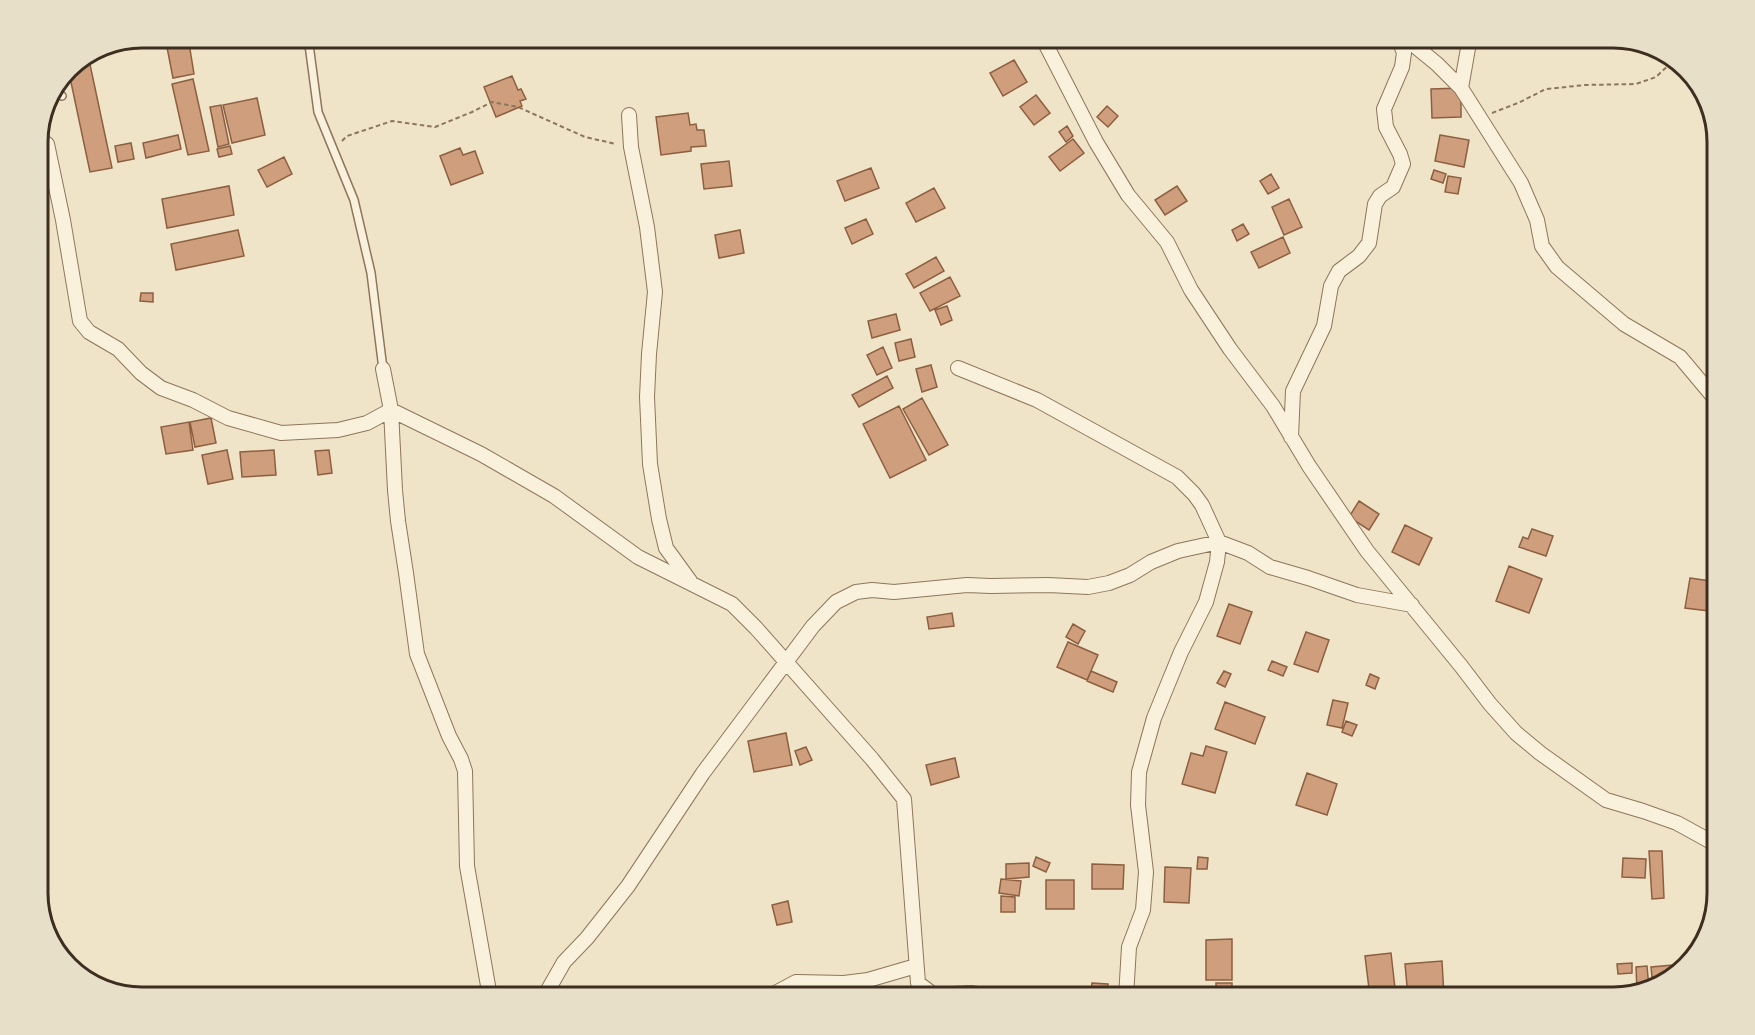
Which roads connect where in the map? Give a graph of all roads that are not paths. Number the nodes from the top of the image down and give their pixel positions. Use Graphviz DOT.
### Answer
graph roads {
  1 [pos="309,48"];
  2 [pos="1047,48"];
  3 [pos="1402,48"];
  4 [pos="1417,48"];
  5 [pos="1468,48"];
  6 [pos="1461,88"];
  7 [pos="629,115"];
  8 [pos="48,149"];
  9 [pos="958,368"];
  10 [pos="383,369"];
  11 [pos="1707,389"];
  12 [pos="391,410"];
  13 [pos="1291,437"];
  14 [pos="1219,542"];
  15 [pos="693,584"];
  16 [pos="1412,605"];
  17 [pos="785,662"];
  18 [pos="1707,838"];
  19 [pos="916,966"];
  20 [pos="844,983"];
  21 [pos="488,987"];
  22 [pos="550,987"];
  23 [pos="787,987"];
  24 [pos="843,987"];
  25 [pos="923,987"];
  26 [pos="1127,987"];
  1 -- 10 [label="lane"];
  2 -- 13 [label="street"];
  3 -- 13 [label="street"];
  4 -- 6 [label="street"];
  5 -- 6 [label="street"];
  6 -- 11 [label="street"];
  7 -- 15 [label="street"];
  8 -- 12 [label="street"];
  9 -- 14 [label="street"];
  10 -- 12 [label="street"];
  12 -- 15 [label="street"];
  12 -- 21 [label="street"];
  13 -- 16 [label="street"];
  14 -- 16 [label="street"];
  14 -- 17 [label="street"];
  14 -- 26 [label="street"];
  15 -- 17 [label="street"];
  16 -- 18 [label="street"];
  17 -- 19 [label="street"];
  17 -- 22 [label="street"];
  19 -- 20 [label="street"];
  19 -- 25 [label="street"];
  20 -- 23 [label="street"];
  20 -- 24 [label="street"];
}
